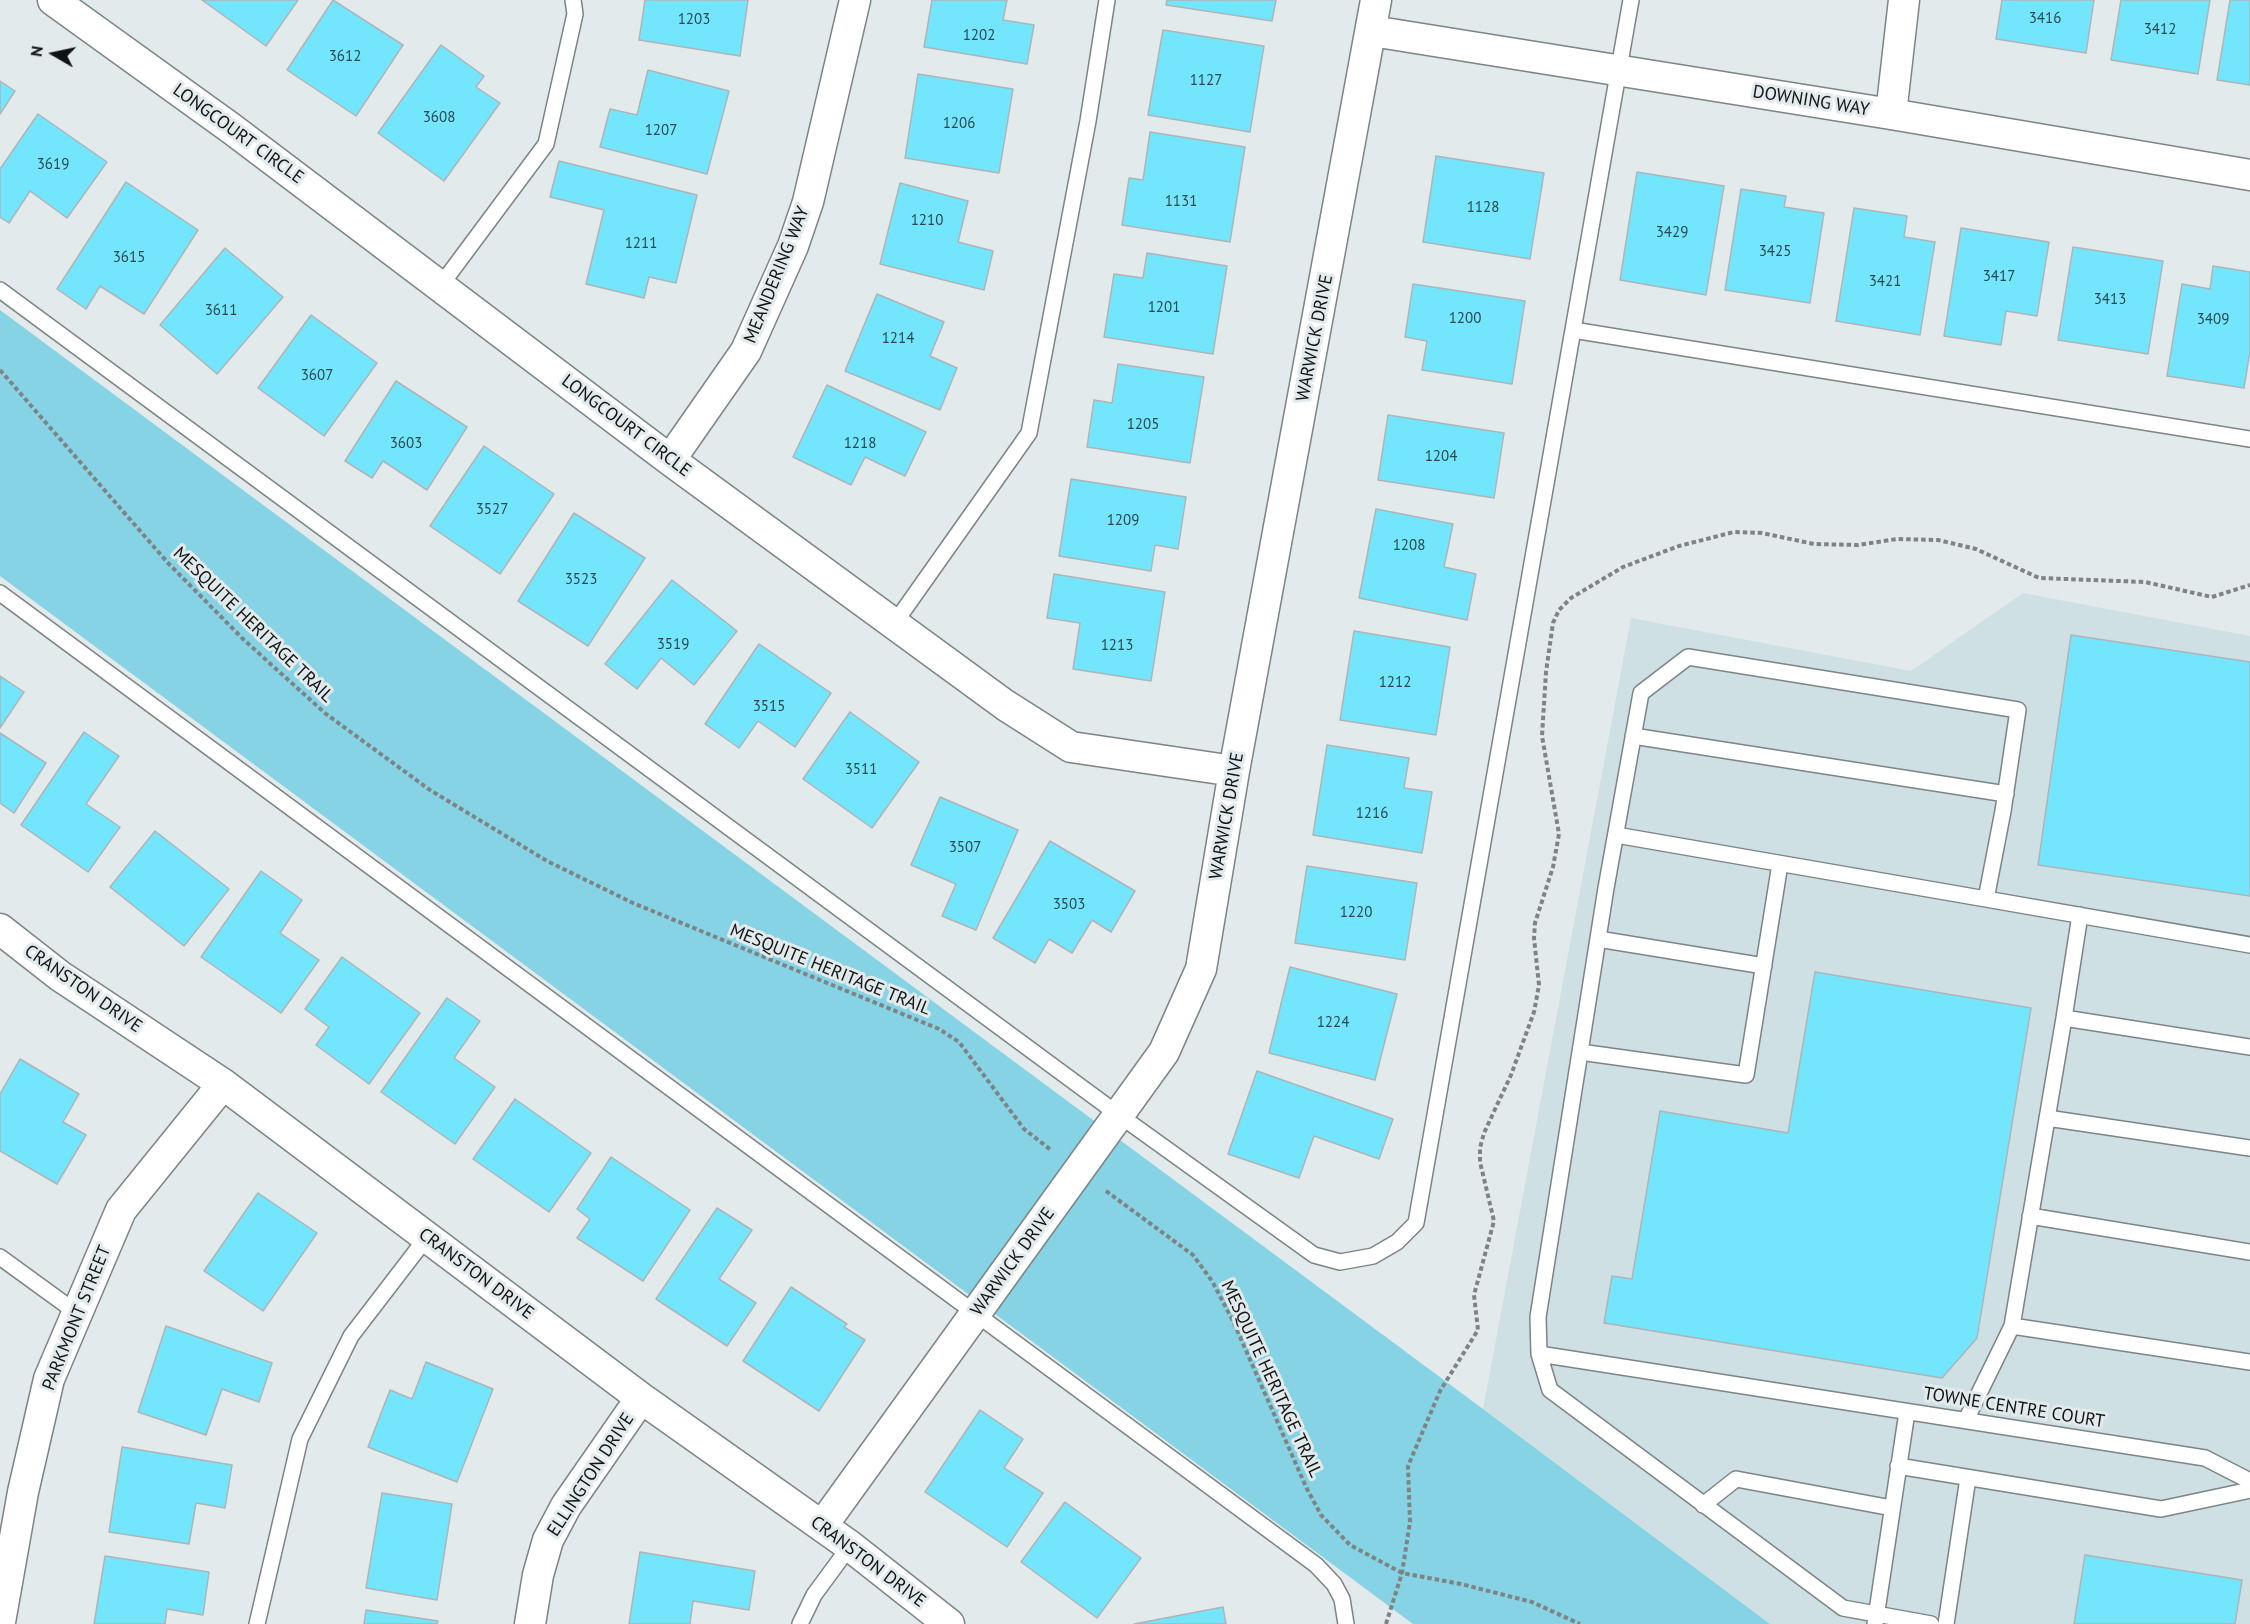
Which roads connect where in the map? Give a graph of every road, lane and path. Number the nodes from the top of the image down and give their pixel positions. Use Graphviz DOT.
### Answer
graph roads {
  1 [pos="53,0"];
  2 [pos="573,0"];
  3 [pos="855,0"];
  4 [pos="1107,0"];
  5 [pos="1376,0"];
  6 [pos="1631,0"];
  7 [pos="1904,0"];
  8 [pos="1372,31"];
  9 [pos="1619,70"];
  10 [pos="1891,114"];
  11 [pos="2250,175"];
  12 [pos="441,285"];
  13 [pos="0,290"];
  14 [pos="1573,330"];
  15 [pos="0,369"];
  16 [pos="2250,439"];
  17 [pos="670,460"];
  18 [pos="2250,585"];
  19 [pos="0,593"];
  20 [pos="894,624"];
  21 [pos="1633,736"];
  22 [pos="1234,771"];
  23 [pos="2006,794"];
  24 [pos="1616,835"];
  25 [pos="1780,864"];
  26 [pos="1986,900"];
  27 [pos="2080,915"];
  28 [pos="0,929"];
  29 [pos="1598,939"];
  30 [pos="2250,945"];
  31 [pos="1764,966"];
  32 [pos="2064,1018"];
  33 [pos="2250,1047"];
  34 [pos="1580,1052"];
  35 [pos="223,1084"];
  36 [pos="1119,1115"];
  37 [pos="2046,1118"];
  38 [pos="2250,1148"];
  39 [pos="1078,1171"];
  40 [pos="2030,1216"];
  41 [pos="427,1237"];
  42 [pos="2250,1252"];
  43 [pos="0,1257"];
  44 [pos="77,1313"];
  45 [pos="976,1313"];
  46 [pos="2012,1326"];
  47 [pos="1539,1354"];
  48 [pos="2250,1362"];
  49 [pos="641,1398"];
  50 [pos="1907,1412"];
  51 [pos="1966,1420"];
  52 [pos="1898,1466"];
  53 [pos="1968,1478"];
  54 [pos="2250,1481"];
  55 [pos="2250,1490"];
  56 [pos="1703,1505"];
  57 [pos="1892,1508"];
  58 [pos="822,1526"];
  59 [pos="850,1546"];
  60 [pos="1401,1573"];
  61 [pos="1876,1619"];
  62 [pos="0,1622"];
  63 [pos="257,1624"];
  64 [pos="530,1624"];
  65 [pos="800,1624"];
  66 [pos="949,1624"];
  67 [pos="1346,1624"];
  68 [pos="1386,1624"];
  69 [pos="1581,1624"];
  70 [pos="1931,1624"];
  71 [pos="1946,1624"];
  1 -- 12 [label="street, LONGCOURT CIRCLE"];
  2 -- 12 [label="lane"];
  3 -- 17 [label="street, MEANDERING WAY"];
  4 -- 20 [label="lane"];
  5 -- 8 [label="street, WARWICK DRIVE"];
  6 -- 9 [label="lane"];
  7 -- 10 [label="street"];
  8 -- 9 [label="street, DOWNING WAY"];
  8 -- 22 [label="street, WARWICK DRIVE"];
  9 -- 10 [label="street, DOWNING WAY"];
  9 -- 14 [label="lane"];
  10 -- 11 [label="street, DOWNING WAY"];
  12 -- 17 [label="street, LONGCOURT CIRCLE"];
  13 -- 36 [label="lane"];
  14 -- 16 [label="lane"];
  14 -- 36 [label="lane"];
  15 -- 39 [label="path, MESQUITE HERITAGE TRAIL"];
  17 -- 20 [label="street, LONGCOURT CIRCLE"];
  18 -- 60 [label="path"];
  19 -- 45 [label="lane"];
  20 -- 22 [label="street, LONGCOURT CIRCLE"];
  21 -- 23 [label="lane"];
  21 -- 23 [label="lane"];
  21 -- 24 [label="lane"];
  22 -- 36 [label="street, WARWICK DRIVE"];
  23 -- 26 [label="lane"];
  24 -- 25 [label="lane"];
  24 -- 29 [label="lane"];
  25 -- 26 [label="lane"];
  25 -- 31 [label="lane"];
  26 -- 27 [label="lane"];
  27 -- 30 [label="lane"];
  27 -- 32 [label="lane"];
  28 -- 35 [label="street, CRANSTON DRIVE"];
  29 -- 31 [label="lane"];
  29 -- 34 [label="lane"];
  31 -- 34 [label="lane"];
  32 -- 33 [label="lane"];
  32 -- 37 [label="lane"];
  34 -- 47 [label="lane"];
  35 -- 41 [label="street, CRANSTON DRIVE"];
  35 -- 44 [label="street, PARKMONT STREET"];
  36 -- 39 [label="street, WARWICK DRIVE"];
  37 -- 38 [label="lane"];
  37 -- 40 [label="lane"];
  39 -- 45 [label="street, WARWICK DRIVE"];
  39 -- 60 [label="path, MESQUITE HERITAGE TRAIL"];
  40 -- 42 [label="lane"];
  40 -- 46 [label="lane"];
  41 -- 49 [label="street, CRANSTON DRIVE"];
  41 -- 63 [label="lane"];
  43 -- 44 [label="lane"];
  44 -- 62 [label="street, PARKMONT STREET"];
  45 -- 58 [label="street, WARWICK DRIVE"];
  45 -- 67 [label="lane"];
  46 -- 48 [label="lane"];
  46 -- 51 [label="lane"];
  47 -- 50 [label="lane"];
  47 -- 56 [label="lane"];
  49 -- 58 [label="street, CRANSTON DRIVE"];
  49 -- 64 [label="street, ELLINGTON DRIVE"];
  50 -- 51 [label="lane, TOWNE CENTRE COURT"];
  50 -- 52 [label="lane, TOWNE CENTRE COURT"];
  51 -- 54 [label="lane, TOWNE CENTRE COURT"];
  52 -- 53 [label="lane"];
  52 -- 57 [label="lane, TOWNE CENTRE COURT"];
  53 -- 55 [label="lane"];
  53 -- 71 [label="lane"];
  56 -- 57 [label="lane"];
  56 -- 61 [label="lane"];
  57 -- 61 [label="lane, TOWNE CENTRE COURT"];
  58 -- 59 [label="street, CRANSTON DRIVE"];
  59 -- 65 [label="lane"];
  59 -- 66 [label="street, CRANSTON DRIVE"];
  60 -- 68 [label="path"];
  60 -- 69 [label="path, MESQUITE HERITAGE TRAIL"];
  61 -- 70 [label="lane"];
}
